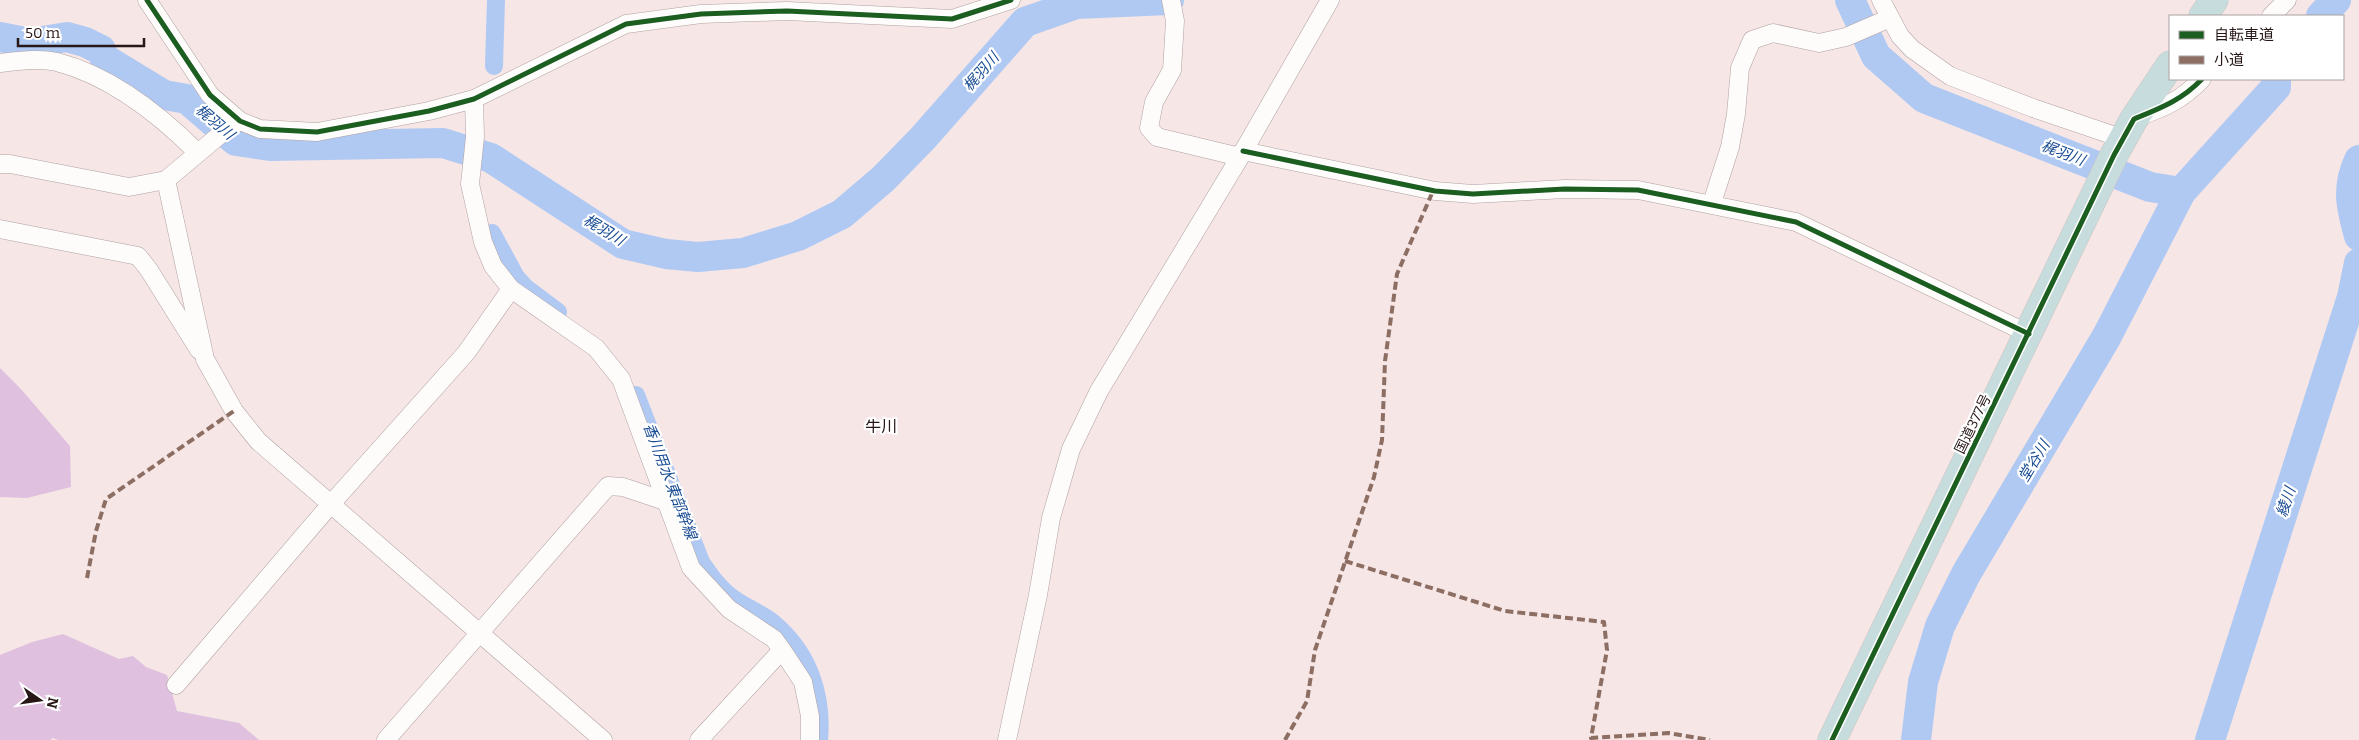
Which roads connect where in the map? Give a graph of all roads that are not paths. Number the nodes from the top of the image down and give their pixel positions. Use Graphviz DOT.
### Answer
graph roads {
  1 [pos="1011,0"];
  2 [pos="1171,0"];
  3 [pos="1330,0"];
  4 [pos="1881,0"];
  5 [pos="2214,0"];
  6 [pos="2287,0"];
  7 [pos="155,4"];
  8 [pos="2204,15"];
  9 [pos="2272,15"];
  10 [pos="1885,21"];
  11 [pos="0,63"];
  12 [pos="2169,67"];
  13 [pos="2201,80"];
  14 [pos="474,99"];
  15 [pos="234,124"];
  16 [pos="2124,138"];
  17 [pos="201,151"];
  18 [pos="1241,154"];
  19 [pos="0,164"];
  20 [pos="166,180"];
  21 [pos="1712,203"];
  22 [pos="0,229"];
  23 [pos="510,289"];
  24 [pos="2029,334"];
  25 [pos="205,359"];
  26 [pos="665,501"];
  27 [pos="330,505"];
  28 [pos="478,633"];
  29 [pos="782,650"];
  30 [pos="176,685"];
  31 [pos="386,740"];
  32 [pos="603,740"];
  33 [pos="699,740"];
  34 [pos="810,740"];
  35 [pos="1007,740"];
  36 [pos="1832,740"];
  1 -- 14 [label="street"];
  2 -- 18 [label="street"];
  3 -- 18 [label="street"];
  4 -- 10 [label="street"];
  5 -- 8 [label="highway"];
  6 -- 9 [label="street"];
  7 -- 15 [label="street"];
  10 -- 16 [label="street"];
  10 -- 21 [label="street"];
  11 -- 17 [label="street"];
  12 -- 16 [label="highway, 国道377号"];
  13 -- 16 [label="street"];
  14 -- 15 [label="street"];
  14 -- 23 [label="street"];
  15 -- 17 [label="street"];
  16 -- 24 [label="highway, 国道377号"];
  17 -- 20 [label="street"];
  18 -- 21 [label="street"];
  18 -- 35 [label="street"];
  19 -- 20 [label="street"];
  20 -- 25 [label="street"];
  21 -- 24 [label="street"];
  22 -- 25 [label="street"];
  23 -- 26 [label="street"];
  23 -- 27 [label="street"];
  24 -- 36 [label="highway, 国道377号"];
  25 -- 27 [label="street"];
  26 -- 28 [label="street"];
  26 -- 29 [label="street"];
  27 -- 28 [label="street"];
  27 -- 30 [label="street"];
  28 -- 31 [label="street"];
  28 -- 32 [label="street"];
  29 -- 33 [label="street"];
  29 -- 34 [label="street"];
}
